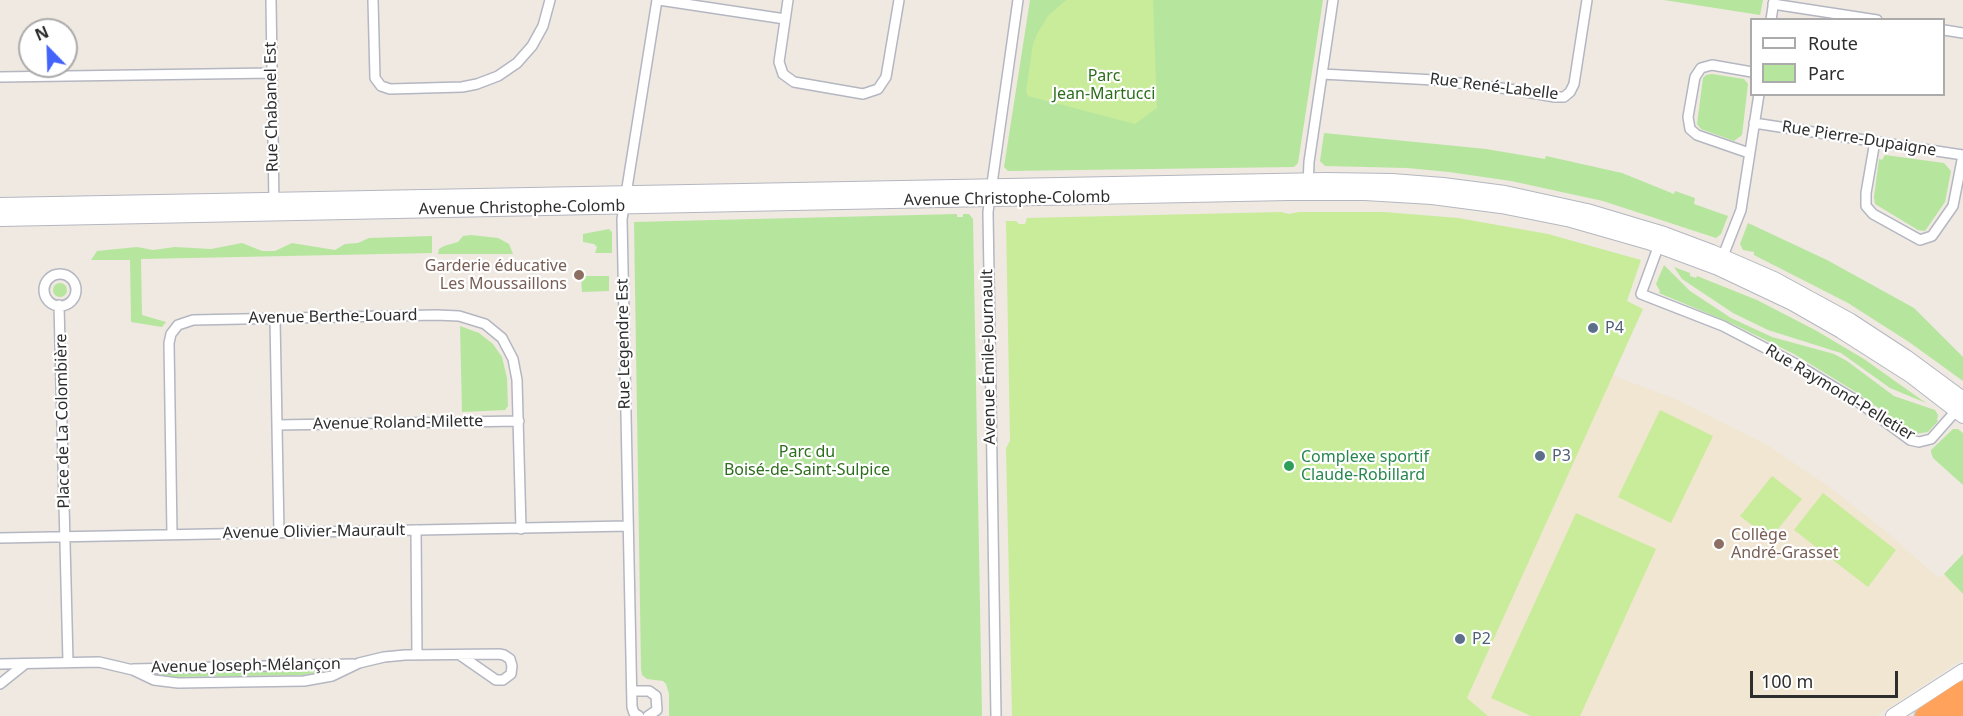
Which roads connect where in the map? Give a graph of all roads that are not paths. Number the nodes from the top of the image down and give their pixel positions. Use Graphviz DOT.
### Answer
graph roads {
  1 [pos="271,0"];
  2 [pos="373,0"];
  3 [pos="550,0"];
  4 [pos="658,0"];
  5 [pos="788,0"];
  6 [pos="899,0"];
  7 [pos="1018,0"];
  8 [pos="1334,0"];
  9 [pos="1587,0"];
  10 [pos="1774,2"];
  11 [pos="1771,18"];
  12 [pos="1866,18"];
  13 [pos="785,19"];
  14 [pos="1945,30"];
  15 [pos="1963,33"];
  16 [pos="1750,72"];
  17 [pos="272,73"];
  18 [pos="1322,74"];
  19 [pos="0,77"];
  20 [pos="1759,96"];
  21 [pos="1754,123"];
  22 [pos="1875,141"];
  23 [pos="1749,153"];
  24 [pos="1963,155"];
  25 [pos="1308,187"];
  26 [pos="989,193"];
  27 [pos="626,200"];
  28 [pos="0,205"];
  29 [pos="274,207"];
  30 [pos="0,219"];
  31 [pos="1661,240"];
  32 [pos="1720,263"];
  33 [pos="59,305"];
  34 [pos="275,319"];
  35 [pos="1961,407"];
  36 [pos="519,421"];
  37 [pos="278,425"];
  38 [pos="628,526"];
  39 [pos="521,529"];
  40 [pos="416,530"];
  41 [pos="279,533"];
  42 [pos="172,534"];
  43 [pos="65,537"];
  44 [pos="0,538"];
  45 [pos="417,655"];
  46 [pos="460,655"];
  47 [pos="68,662"];
  48 [pos="359,663"];
  49 [pos="0,664"];
  50 [pos="25,664"];
  51 [pos="133,670"];
  52 [pos="1963,671"];
  53 [pos="0,684"];
  54 [pos="1963,690"];
  55 [pos="632,691"];
  56 [pos="1963,706"];
  57 [pos="639,716"];
  58 [pos="648,716"];
  59 [pos="996,716"];
  60 [pos="1893,716"];
  61 [pos="1924,716"];
  62 [pos="1949,716"];
  1 -- 17 [label="street, Rue Chabanel Est"];
  2 -- 3 [label="street"];
  4 -- 13 [label="street"];
  4 -- 27 [label="street, Rue Legendre Est"];
  5 -- 13 [label="street"];
  6 -- 13 [label="street"];
  7 -- 26 [label="street, Avenue Émile-Journault"];
  8 -- 18 [label="street"];
  9 -- 18 [label="street, Rue René-Labelle"];
  10 -- 11 [label="street"];
  10 -- 12 [label="street"];
  14 -- 15 [label="street"];
  16 -- 23 [label="street"];
  17 -- 19 [label="street"];
  17 -- 29 [label="street, Rue Chabanel Est"];
  18 -- 25 [label="street"];
  20 -- 21 [label="street"];
  21 -- 22 [label="street, Rue Pierre-Dupaigne"];
  21 -- 23 [label="street"];
  22 -- 24 [label="street, Rue Pierre-Dupaigne"];
  22 -- 24 [label="street"];
  23 -- 32 [label="street"];
  25 -- 26 [label="main road, Avenue Christophe-Colomb"];
  25 -- 31 [label="main road, Avenue Christophe-Colomb"];
  26 -- 27 [label="main road, Avenue Christophe-Colomb"];
  26 -- 59 [label="street, Avenue Émile-Journault"];
  27 -- 29 [label="main road, Avenue Christophe-Colomb"];
  27 -- 38 [label="street, Rue Legendre Est"];
  28 -- 29 [label="main road, Avenue Christophe-Colomb"];
  29 -- 30 [label="main road, Avenue Christophe-Colomb"];
  31 -- 32 [label="main road, Avenue Christophe-Colomb"];
  31 -- 35 [label="street, Rue Raymond-Pelletier"];
  32 -- 35 [label="main road, Avenue Christophe-Colomb"];
  33 -- 43 [label="street, Place de La Colombière"];
  34 -- 36 [label="street, Avenue Berthe-Louard"];
  34 -- 37 [label="street"];
  34 -- 42 [label="street, Avenue Berthe-Louard"];
  36 -- 37 [label="street, Avenue Roland-Milette"];
  36 -- 39 [label="street, Avenue Berthe-Louard"];
  37 -- 41 [label="street"];
  38 -- 39 [label="street, Avenue Olivier-Maurault"];
  38 -- 55 [label="street, Rue Legendre Est"];
  39 -- 40 [label="street, Avenue Olivier-Maurault"];
  40 -- 41 [label="street, Avenue Olivier-Maurault"];
  40 -- 45 [label="street"];
  41 -- 42 [label="street, Avenue Olivier-Maurault"];
  42 -- 43 [label="street, Avenue Olivier-Maurault"];
  43 -- 44 [label="street, Avenue Olivier-Maurault"];
  43 -- 47 [label="street"];
  45 -- 46 [label="street, Avenue Joseph-Mélançon"];
  45 -- 48 [label="street, Avenue Joseph-Mélançon"];
  46 -- 46 [label="street, Avenue Joseph-Mélançon"];
  47 -- 50 [label="street, Avenue Joseph-Mélançon"];
  47 -- 51 [label="street, Avenue Joseph-Mélançon"];
  48 -- 51 [label="street, Avenue Joseph-Mélançon"];
  48 -- 51 [label="street, Avenue Joseph-Mélançon"];
  49 -- 50 [label="street, Avenue Joseph-Mélançon"];
  50 -- 53 [label="street"];
  52 -- 60 [label="main road"];
  54 -- 61 [label="highway"];
  55 -- 57 [label="street, Rue Legendre Est"];
  55 -- 58 [label="street"];
  56 -- 62 [label="highway"];
}
